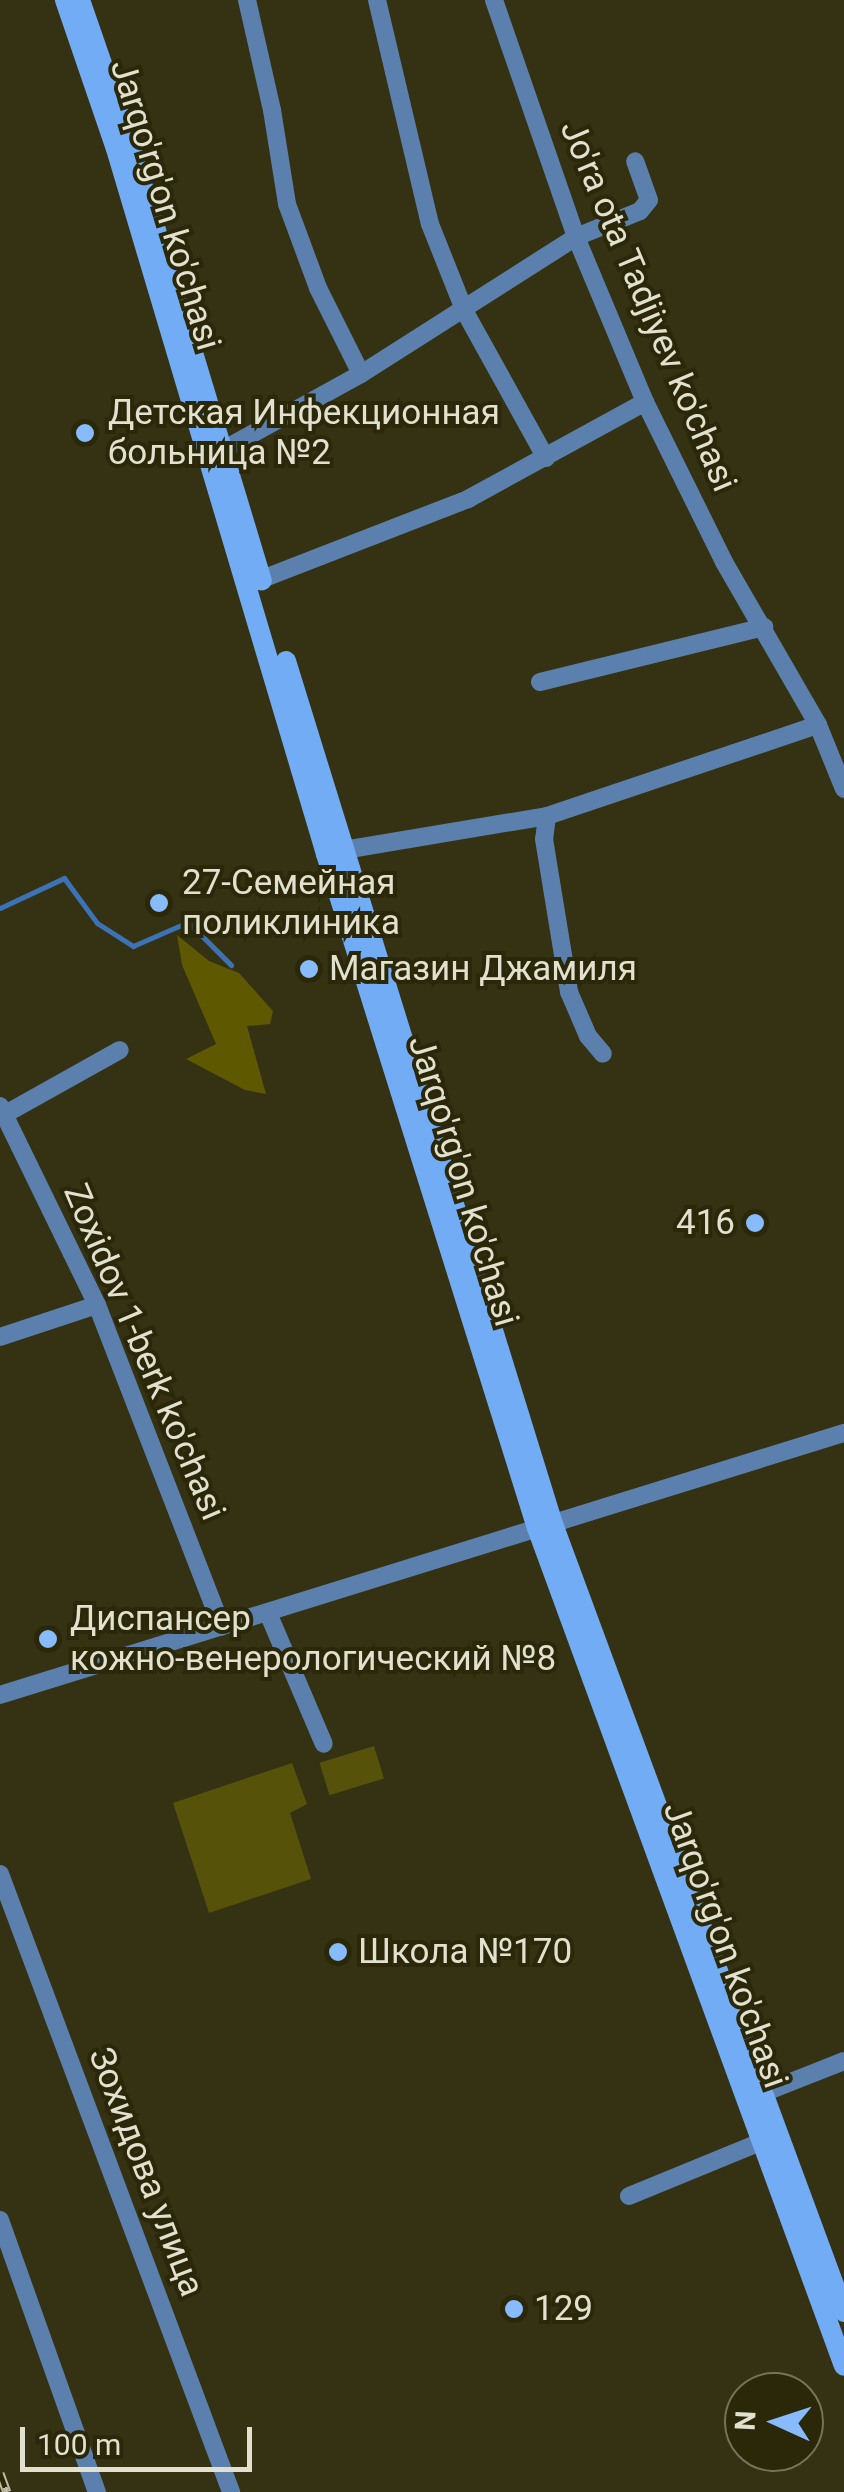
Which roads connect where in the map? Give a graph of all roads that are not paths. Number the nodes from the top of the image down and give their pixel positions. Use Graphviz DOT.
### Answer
graph roads {
  1 [pos="66,0"];
  2 [pos="80,0"];
  3 [pos="247,0"];
  4 [pos="376,0"];
  5 [pos="494,0"];
  6 [pos="635,160"];
  7 [pos="576,236"];
  8 [pos="465,312"];
  9 [pos="362,374"];
  10 [pos="645,402"];
  11 [pos="216,454"];
  12 [pos="546,458"];
  13 [pos="255,582"];
  14 [pos="764,627"];
  15 [pos="540,682"];
  16 [pos="818,725"];
  17 [pos="844,789"];
  18 [pos="547,816"];
  19 [pos="335,852"];
  20 [pos="120,1050"];
  21 [pos="603,1054"];
  22 [pos="1,1113"];
  23 [pos="97,1305"];
  24 [pos="0,1337"];
  25 [pos="844,1433"];
  26 [pos="545,1526"];
  27 [pos="268,1612"];
  28 [pos="222,1627"];
  29 [pos="0,1695"];
  30 [pos="324,1744"];
  31 [pos="0,1874"];
  32 [pos="844,2061"];
  33 [pos="755,2096"];
  34 [pos="763,2141"];
  35 [pos="630,2196"];
  36 [pos="0,2220"];
  37 [pos="844,2312"];
  38 [pos="844,2366"];
  39 [pos="97,2492"];
  40 [pos="231,2492"];
  1 -- 11 [label="main road, Jarqo'rg'on ko'chasi"];
  2 -- 11 [label="main road, Jarqo'rg'on ko'chasi"];
  3 -- 9 [label="street"];
  4 -- 8 [label="street"];
  5 -- 7 [label="street, Jo'ra ota Tadjiyev ko'chasi"];
  6 -- 7 [label="street"];
  7 -- 8 [label="street"];
  7 -- 10 [label="street, Jo'ra ota Tadjiyev ko'chasi"];
  8 -- 9 [label="street"];
  8 -- 12 [label="street"];
  9 -- 11 [label="street"];
  10 -- 12 [label="street"];
  10 -- 14 [label="street, Jo'ra ota Tadjiyev ko'chasi"];
  11 -- 13 [label="main road, Jarqo'rg'on ko'chasi"];
  12 -- 13 [label="street"];
  13 -- 19 [label="main road, Jarqo'rg'on ko'chasi"];
  14 -- 15 [label="street"];
  14 -- 16 [label="street, Jo'ra ota Tadjiyev ko'chasi"];
  16 -- 17 [label="street, Jo'ra ota Tadjiyev ko'chasi"];
  16 -- 18 [label="street"];
  18 -- 19 [label="street"];
  18 -- 21 [label="street"];
  19 -- 26 [label="main road, Jarqo'rg'on ko'chasi"];
  20 -- 22 [label="street"];
  22 -- 23 [label="street, Zoxidov 1-berk ko'chasi"];
  23 -- 24 [label="street"];
  23 -- 28 [label="street, Zoxidov 1-berk ko'chasi"];
  25 -- 26 [label="street"];
  26 -- 27 [label="street"];
  26 -- 33 [label="main road, Jarqo'rg'on ko'chasi"];
  27 -- 28 [label="street"];
  27 -- 30 [label="street"];
  28 -- 29 [label="street"];
  31 -- 40 [label="street, Зохидова улица"];
  32 -- 33 [label="street"];
  33 -- 34 [label="main road, Jarqo'rg'on ko'chasi"];
  33 -- 37 [label="main road, Jarqo'rg'on ko'chasi"];
  34 -- 35 [label="street"];
  34 -- 38 [label="main road, Jarqo'rg'on ko'chasi"];
  36 -- 39 [label="street"];
}
